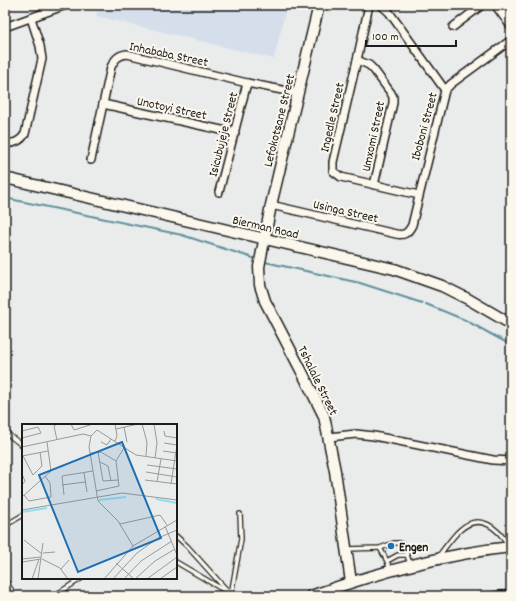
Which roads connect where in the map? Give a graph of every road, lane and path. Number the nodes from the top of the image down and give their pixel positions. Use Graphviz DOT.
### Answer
graph roads {
  1 [pos="66,5"];
  2 [pos="319,5"];
  3 [pos="369,5"];
  4 [pos="381,5"];
  5 [pos="482,5"];
  6 [pos="497,5"];
  7 [pos="31,18"];
  8 [pos="511,24"];
  9 [pos="5,27"];
  10 [pos="453,27"];
  11 [pos="511,40"];
  12 [pos="357,60"];
  13 [pos="247,82"];
  14 [pos="445,90"];
  15 [pos="298,93"];
  16 [pos="104,104"];
  17 [pos="234,133"];
  18 [pos="5,143"];
  19 [pos="91,160"];
  20 [pos="5,178"];
  21 [pos="5,182"];
  22 [pos="374,185"];
  23 [pos="220,192"];
  24 [pos="419,195"];
  25 [pos="271,205"];
  26 [pos="412,225"];
  27 [pos="263,240"];
  28 [pos="511,324"];
  29 [pos="511,327"];
  30 [pos="5,432"];
  31 [pos="329,437"];
  32 [pos="22,445"];
  33 [pos="511,462"];
  34 [pos="240,514"];
  35 [pos="22,516"];
  36 [pos="6,525"];
  37 [pos="177,537"];
  38 [pos="510,547"];
  39 [pos="380,548"];
  40 [pos="346,549"];
  41 [pos="407,555"];
  42 [pos="436,559"];
  43 [pos="387,561"];
  44 [pos="177,563"];
  45 [pos="410,566"];
  46 [pos="390,571"];
  47 [pos="80,579"];
  48 [pos="5,580"];
  49 [pos="351,582"];
  50 [pos="511,594"];
  51 [pos="231,595"];
  52 [pos="12,596"];
  53 [pos="54,596"];
  54 [pos="311,596"];
  55 [pos="494,596"];
  1 -- 7 [label="street"];
  2 -- 15 [label="main road, Lefokotsane Street"];
  3 -- 12 [label="street, Ingedle Street"];
  4 -- 14 [label="street"];
  5 -- 10 [label="street"];
  6 -- 8 [label="main road"];
  7 -- 9 [label="street"];
  7 -- 18 [label="street"];
  11 -- 14 [label="street, Iboboni Street"];
  12 -- 22 [label="street, Umxomi Street"];
  12 -- 22 [label="street, Ingedle Street"];
  13 -- 15 [label="street, Inhababa Street"];
  13 -- 16 [label="street, Inhababa Street"];
  13 -- 17 [label="street, Isicubujeje Street"];
  14 -- 24 [label="street, Iboboni Street"];
  15 -- 25 [label="main road, Lefokotsane Street"];
  16 -- 17 [label="street, Unotoyi Street"];
  16 -- 19 [label="street, Inhababa Street"];
  17 -- 23 [label="street, Isicubujeje Street"];
  20 -- 27 [label="main road, Bierman Road"];
  21 -- 27 [label="main road, Bierman Road"];
  22 -- 24 [label="street, Ingedle Street"];
  24 -- 26 [label="street, Iboboni Street"];
  25 -- 26 [label="street, Usinga Street"];
  25 -- 27 [label="main road, Lefokotsane Street"];
  27 -- 28 [label="main road, Bierman Road"];
  27 -- 29 [label="main road, Bierman Road"];
  27 -- 31 [label="main road, Tshalale Street"];
  30 -- 32 [label="lane"];
  31 -- 33 [label="street"];
  31 -- 40 [label="main road, Tshalale Street"];
  34 -- 51 [label="lane"];
  35 -- 36 [label="lane"];
  37 -- 51 [label="lane"];
  38 -- 42 [label="main road"];
  38 -- 42 [label="lane"];
  39 -- 40 [label="lane"];
  39 -- 41 [label="lane"];
  39 -- 43 [label="lane"];
  40 -- 49 [label="main road, Tshalale Street"];
  41 -- 43 [label="lane"];
  41 -- 45 [label="lane"];
  42 -- 45 [label="main road"];
  43 -- 46 [label="lane"];
  44 -- 51 [label="lane"];
  45 -- 46 [label="main road"];
  46 -- 49 [label="main road"];
  47 -- 53 [label="lane"];
  48 -- 52 [label="lane"];
  49 -- 54 [label="main road"];
  50 -- 55 [label="street"];
}
